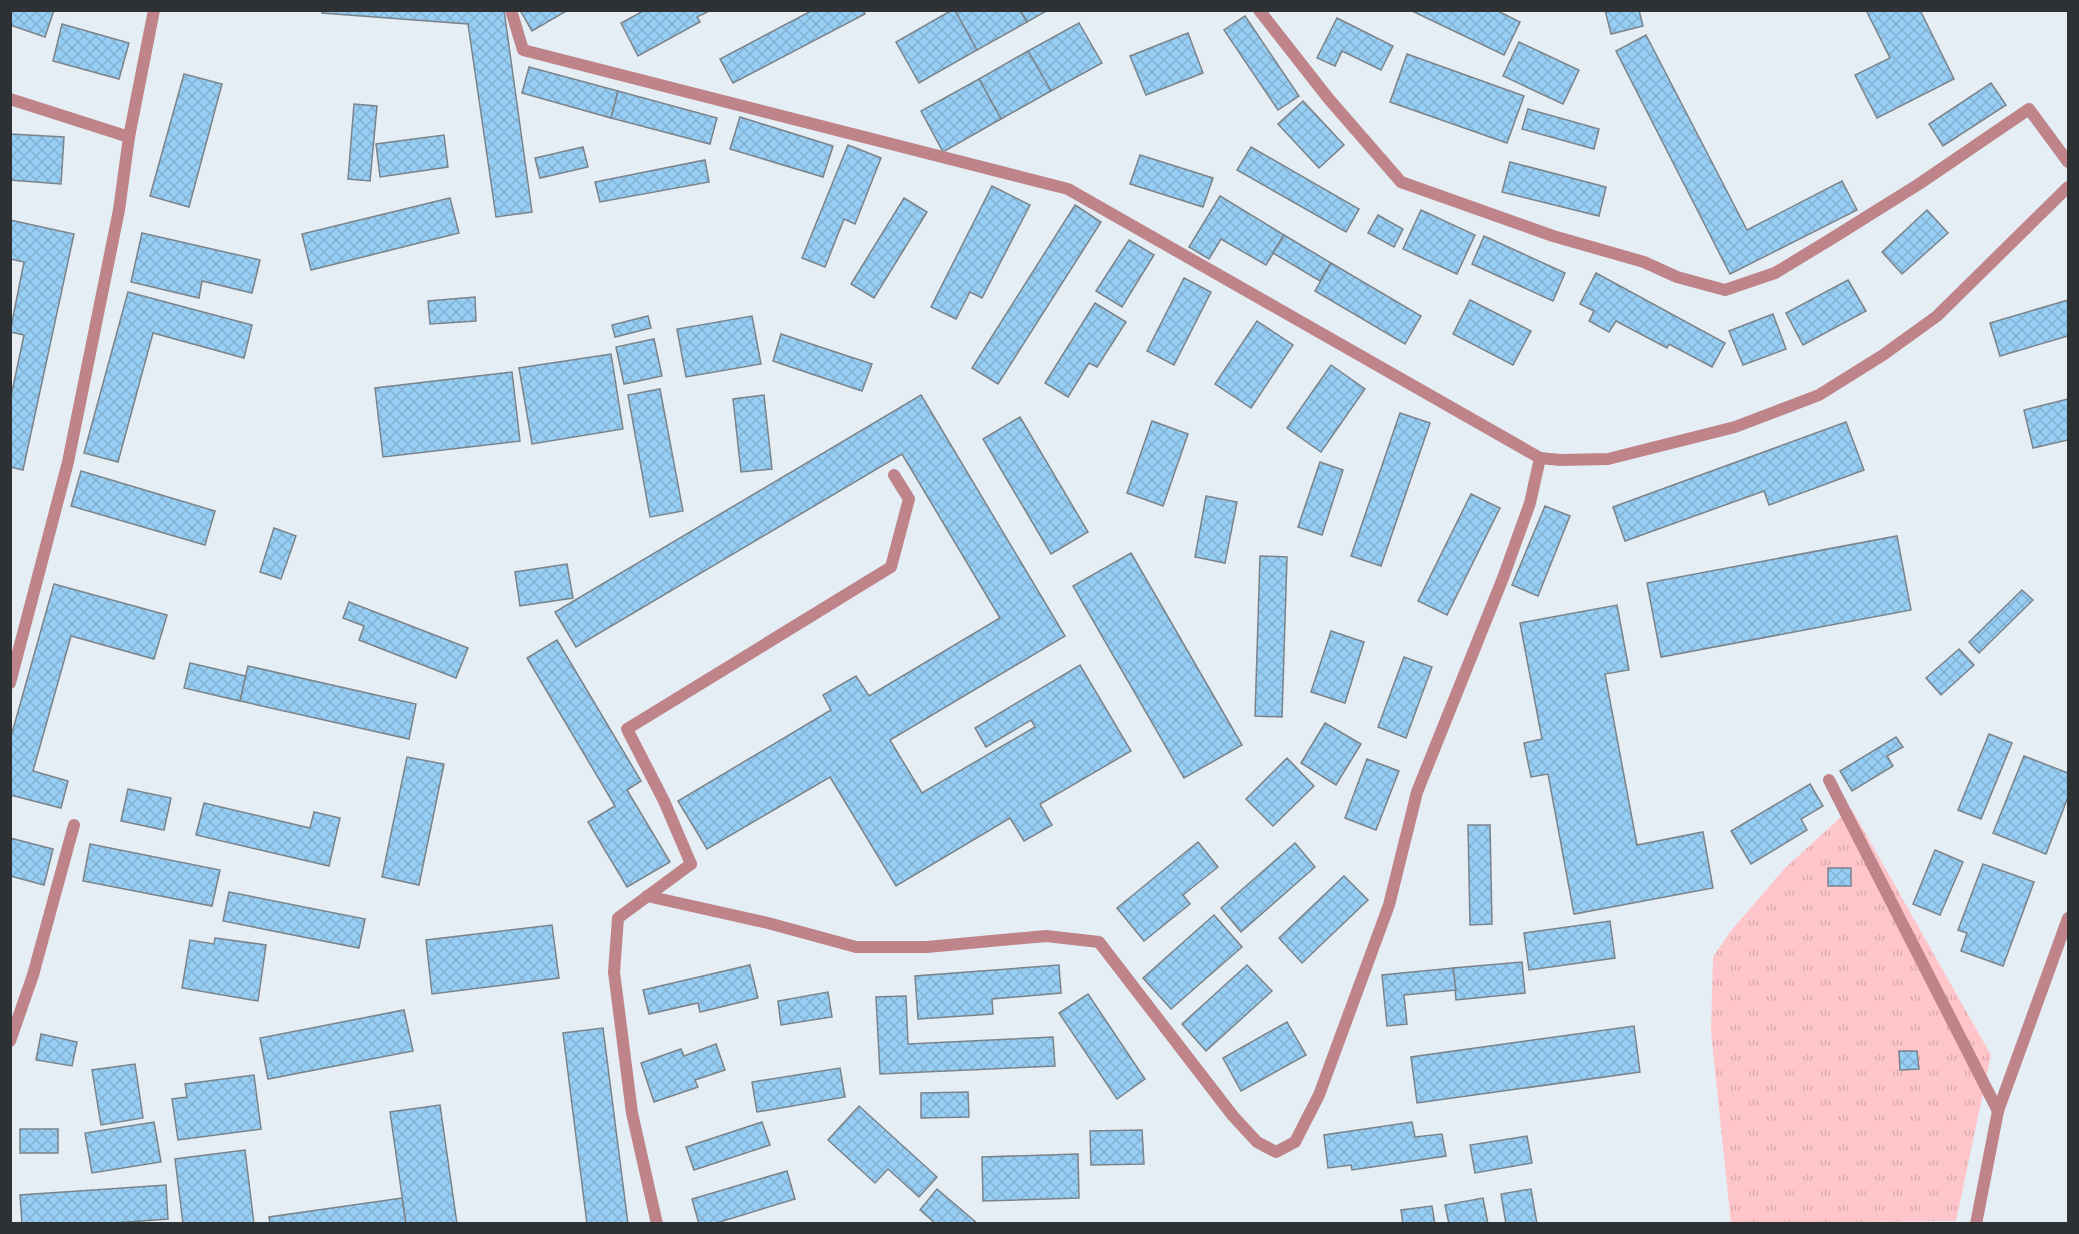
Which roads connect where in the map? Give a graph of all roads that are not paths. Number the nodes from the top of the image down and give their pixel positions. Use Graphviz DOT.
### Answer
graph roads {
  1 [pos="154,10"];
  2 [pos="511,10"];
  3 [pos="1259,10"];
  4 [pos="10,99"];
  5 [pos="129,137"];
  6 [pos="2068,162"];
  7 [pos="2068,187"];
  8 [pos="1540,458"];
  9 [pos="894,475"];
  10 [pos="10,683"];
  11 [pos="1829,780"];
  12 [pos="74,825"];
  13 [pos="647,896"];
  14 [pos="2068,918"];
  15 [pos="10,1041"];
  16 [pos="1998,1111"];
  17 [pos="657,1224"];
  18 [pos="1976,1224"];
  1 -- 5 [label="street"];
  2 -- 8 [label="street"];
  3 -- 6 [label="street"];
  4 -- 5 [label="street"];
  5 -- 10 [label="street"];
  7 -- 8 [label="street"];
  8 -- 13 [label="street"];
  9 -- 13 [label="street"];
  11 -- 16 [label="street"];
  12 -- 15 [label="street"];
  13 -- 17 [label="street"];
  14 -- 16 [label="street"];
  16 -- 18 [label="street"];
}
